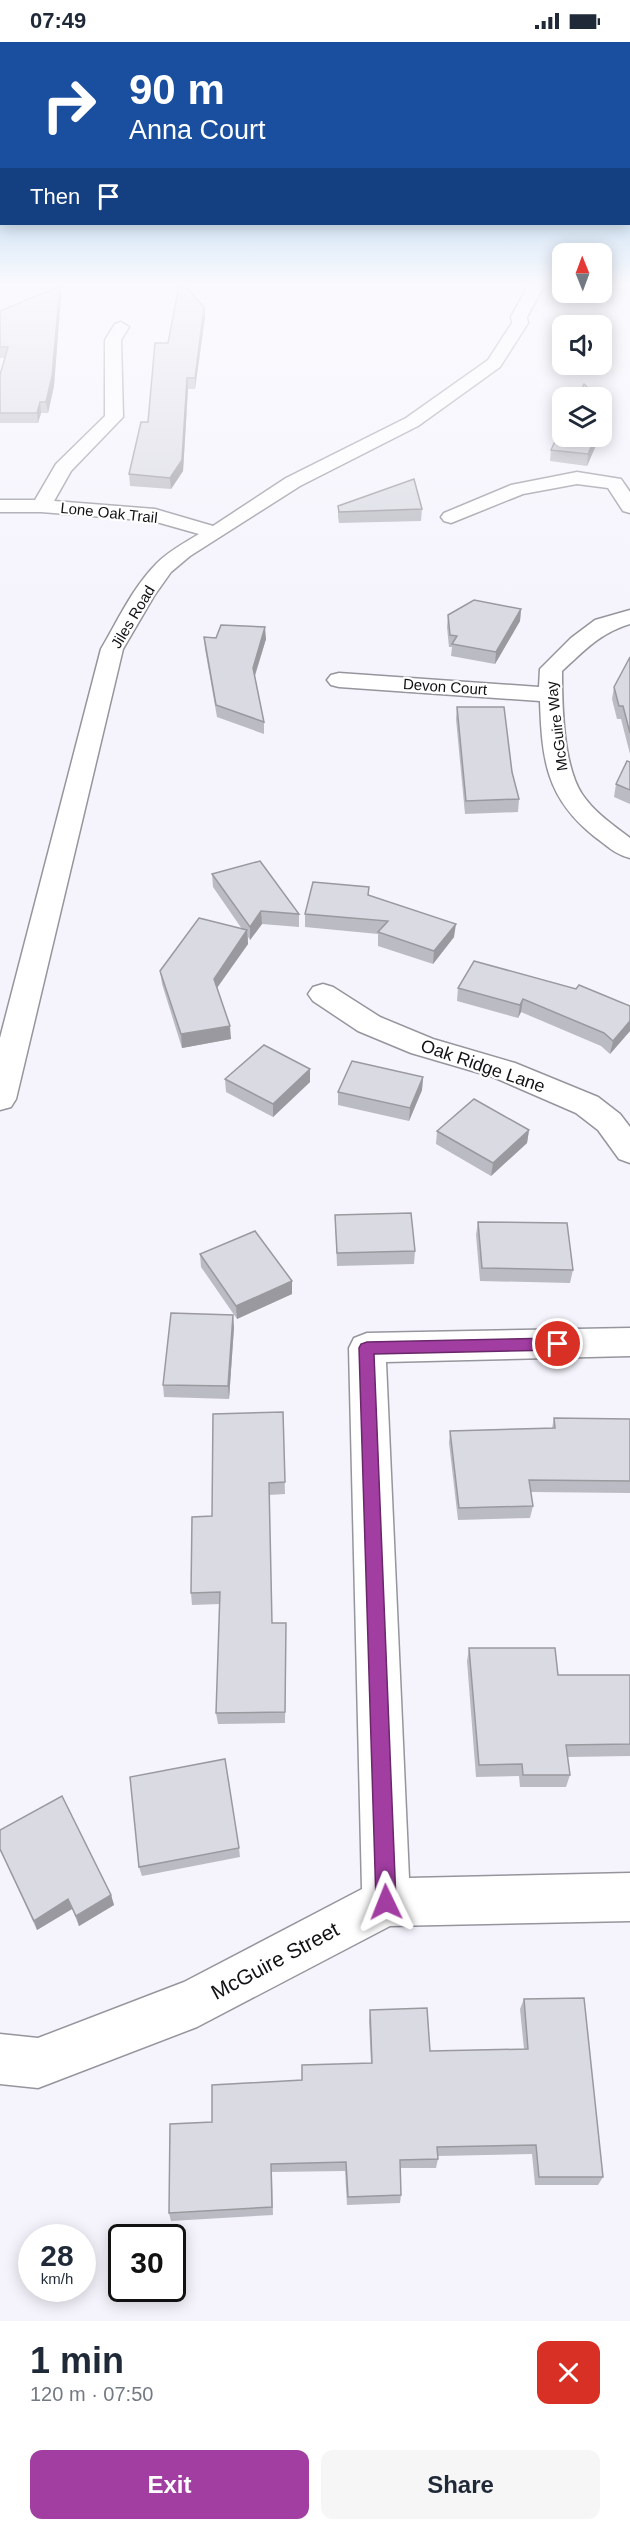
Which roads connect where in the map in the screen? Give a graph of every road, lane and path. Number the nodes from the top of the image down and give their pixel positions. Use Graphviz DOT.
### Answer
graph roads {
  1 [pos="114,392"];
  2 [pos="454,392"];
  3 [pos="0,506"];
  4 [pos="41,506"];
  5 [pos="630,507"];
  6 [pos="451,517"];
  7 [pos="216,533"];
  8 [pos="630,616"];
  9 [pos="339,680"];
  10 [pos="550,695"];
  11 [pos="630,850"];
  12 [pos="323,994"];
  13 [pos="0,1099"];
  14 [pos="630,1152"];
  15 [pos="630,1342"];
  16 [pos="630,1897"];
  17 [pos="386,1902"];
  18 [pos="0,2059"];
  1 -- 4 [label="street"];
  2 -- 7 [label="street, Jiles Road"];
  3 -- 4 [label="street, Lone Oak Trail"];
  4 -- 7 [label="street, Lone Oak Trail"];
  5 -- 6 [label="street"];
  7 -- 13 [label="street, Jiles Road"];
  8 -- 10 [label="street, McGuire Way"];
  9 -- 10 [label="street, Devon Court"];
  10 -- 11 [label="street, McGuire Way"];
  12 -- 14 [label="street, Oak Ridge Lane"];
  15 -- 17 [label="street"];
  16 -- 17 [label="street, McGuire Street"];
  17 -- 18 [label="street, McGuire Street"];
}
